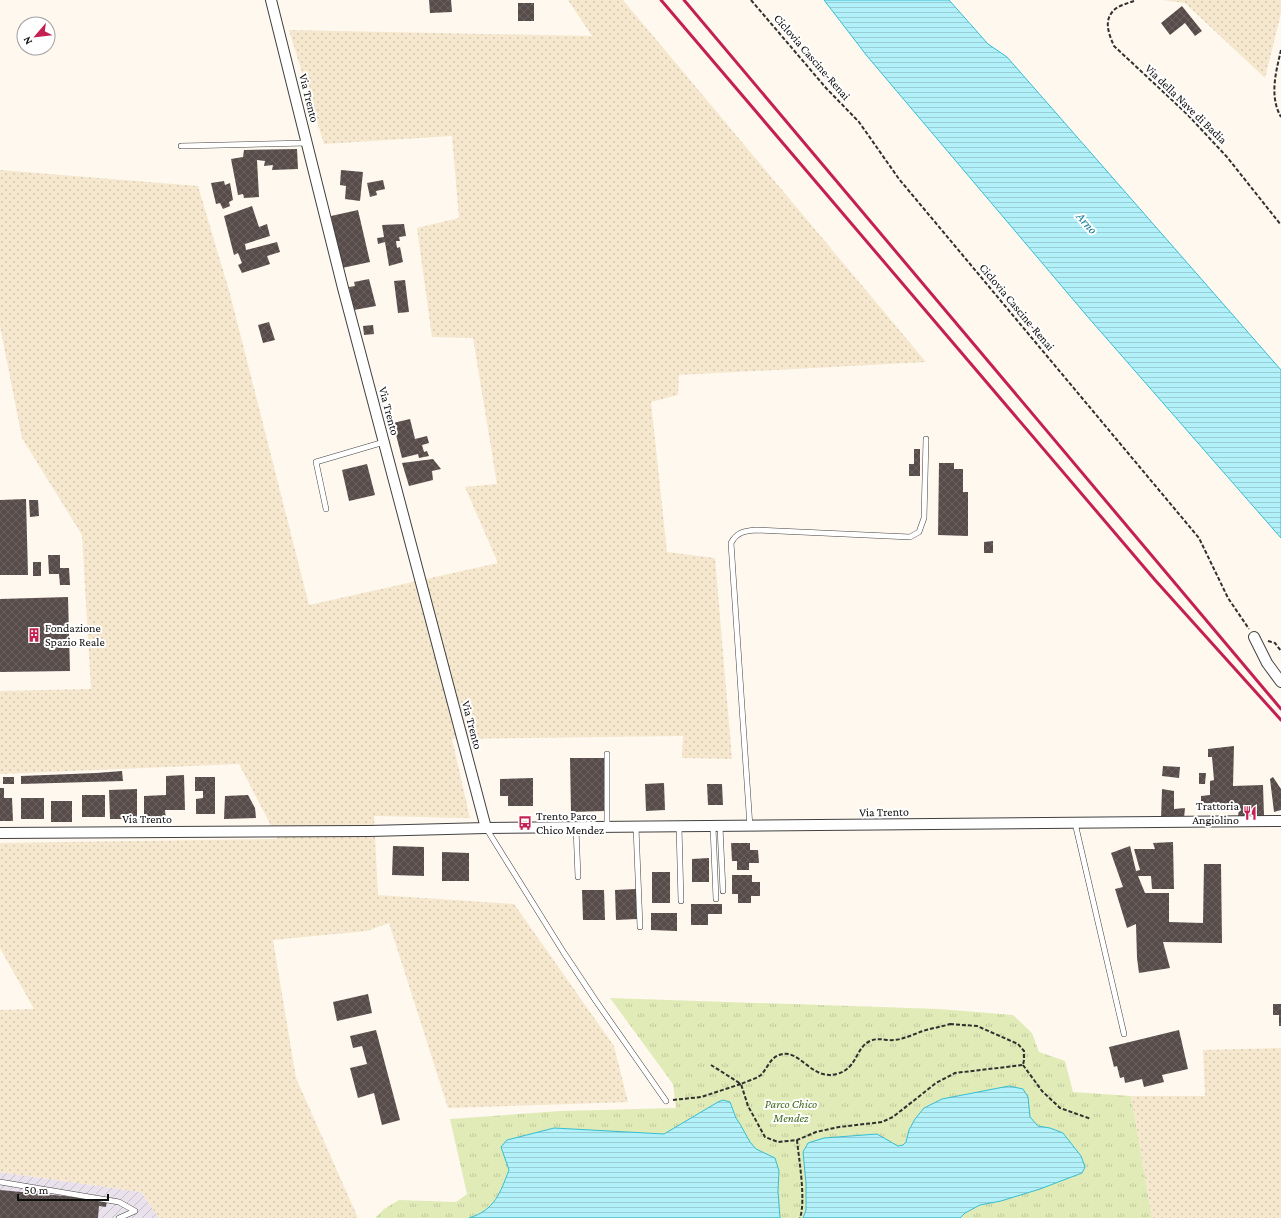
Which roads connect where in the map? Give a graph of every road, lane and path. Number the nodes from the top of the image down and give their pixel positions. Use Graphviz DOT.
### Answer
graph roads {
  1 [pos="271,0"];
  2 [pos="750,0"];
  3 [pos="1134,1"];
  4 [pos="1281,50"];
  5 [pos="1281,117"];
  6 [pos="307,143"];
  7 [pos="181,146"];
  8 [pos="1281,225"];
  9 [pos="926,438"];
  10 [pos="384,442"];
  11 [pos="326,509"];
  12 [pos="1254,637"];
  13 [pos="1281,682"];
  14 [pos="607,754"];
  15 [pos="1281,821"];
  16 [pos="1075,823"];
  17 [pos="636,827"];
  18 [pos="679,827"];
  19 [pos="717,827"];
  20 [pos="750,827"];
  21 [pos="486,828"];
  22 [pos="576,828"];
  23 [pos="607,828"];
  24 [pos="0,833"];
  25 [pos="578,877"];
  26 [pos="723,891"];
  27 [pos="716,899"];
  28 [pos="681,901"];
  29 [pos="640,927"];
  30 [pos="1124,1034"];
  31 [pos="711,1065"];
  32 [pos="1022,1065"];
  33 [pos="741,1084"];
  34 [pos="666,1101"];
  35 [pos="1091,1120"];
  36 [pos="797,1140"];
  37 [pos="0,1182"];
  38 [pos="119,1218"];
  39 [pos="800,1218"];
  1 -- 6 [label="street, Via Trento"];
  2 -- 12 [label="path, Ciclovia Cascine-Renai"];
  3 -- 8 [label="path, Via della Nave di Badia"];
  4 -- 5 [label="path"];
  6 -- 7 [label="lane"];
  6 -- 10 [label="street, Via Trento"];
  9 -- 20 [label="lane"];
  10 -- 11 [label="lane"];
  10 -- 21 [label="street, Via Trento"];
  12 -- 13 [label="street"];
  14 -- 23 [label="lane"];
  15 -- 16 [label="street, Via Trento"];
  16 -- 20 [label="street, Via Trento"];
  16 -- 30 [label="lane"];
  17 -- 18 [label="street, Via Trento"];
  17 -- 23 [label="street, Via Trento"];
  17 -- 29 [label="lane"];
  18 -- 19 [label="street, Via Trento"];
  18 -- 28 [label="lane"];
  19 -- 20 [label="street, Via Trento"];
  19 -- 26 [label="lane"];
  19 -- 27 [label="lane"];
  21 -- 22 [label="street, Via Trento"];
  21 -- 24 [label="street, Via Trento"];
  21 -- 34 [label="lane"];
  22 -- 23 [label="street, Via Trento"];
  22 -- 25 [label="lane"];
  31 -- 33 [label="path"];
  32 -- 33 [label="path"];
  32 -- 35 [label="path"];
  32 -- 36 [label="path"];
  33 -- 34 [label="path"];
  33 -- 36 [label="path"];
  36 -- 39 [label="path"];
  37 -- 38 [label="lane"];
}
